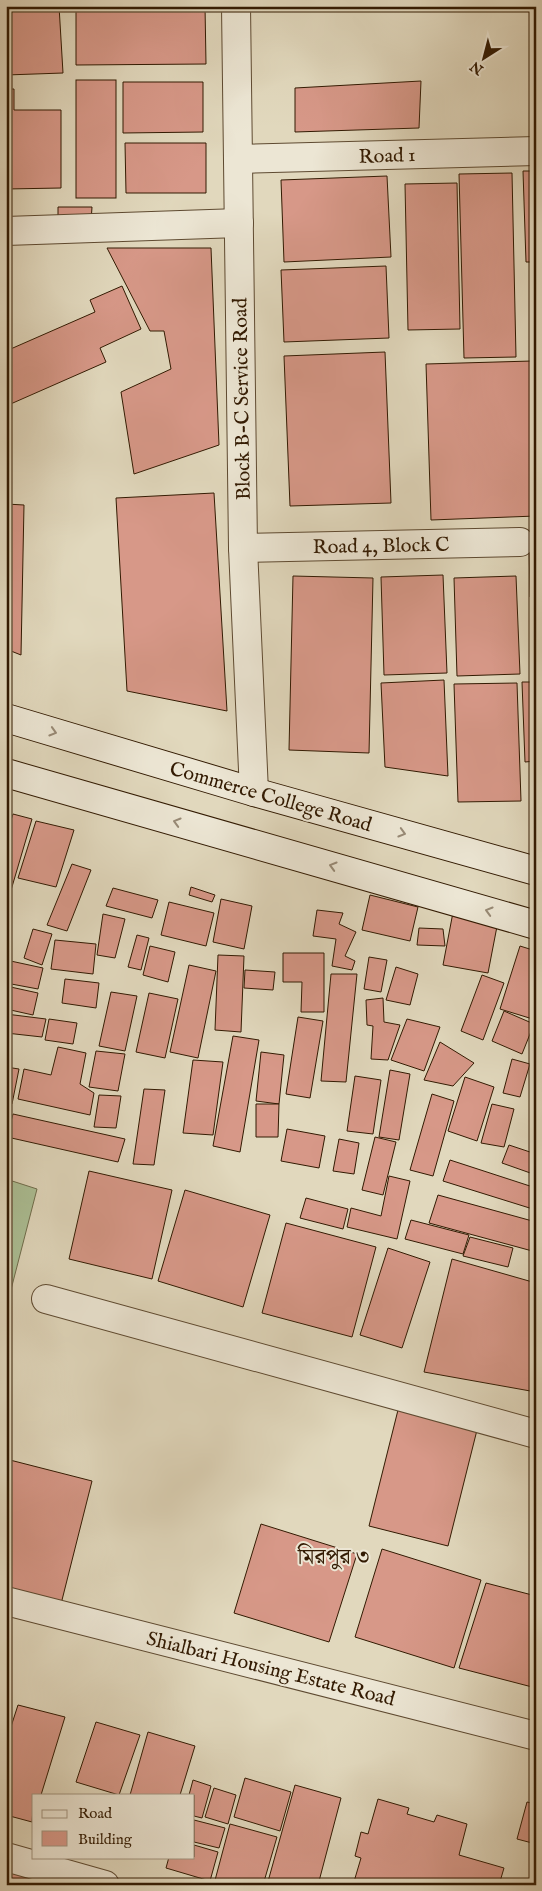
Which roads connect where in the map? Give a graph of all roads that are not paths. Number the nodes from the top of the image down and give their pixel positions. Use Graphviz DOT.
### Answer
graph roads {
  1 [pos="236,6"];
  2 [pos="536,151"];
  3 [pos="238,159"];
  4 [pos="239,223"];
  5 [pos="6,231"];
  6 [pos="520,542"];
  7 [pos="243,548"];
  8 [pos="6,718"];
  9 [pos="6,773"];
  10 [pos="254,792"];
  11 [pos="536,871"];
  12 [pos="536,925"];
  13 [pos="46,1299"];
  14 [pos="536,1434"];
  15 [pos="6,1601"];
  16 [pos="536,1736"];
  17 [pos="6,1857"];
  18 [pos="105,1885"];
  1 -- 3 [label="street, Block B-C Service Road"];
  2 -- 3 [label="street, Road 1"];
  3 -- 4 [label="street, Block B-C Service Road"];
  4 -- 5 [label="street"];
  4 -- 7 [label="street, Block B-C Service Road"];
  6 -- 7 [label="street, Road 4, Block C"];
  7 -- 10 [label="street, Block B-C Service Road"];
  8 -- 10 [label="street, Commerce College Road, one-way"];
  12 -- 9 [label="street, one-way"];
  10 -- 11 [label="street, Commerce College Road, one-way"];
  13 -- 14 [label="street"];
  15 -- 16 [label="street, Shialbari Housing Estate Road"];
  17 -- 18 [label="street"];
}
